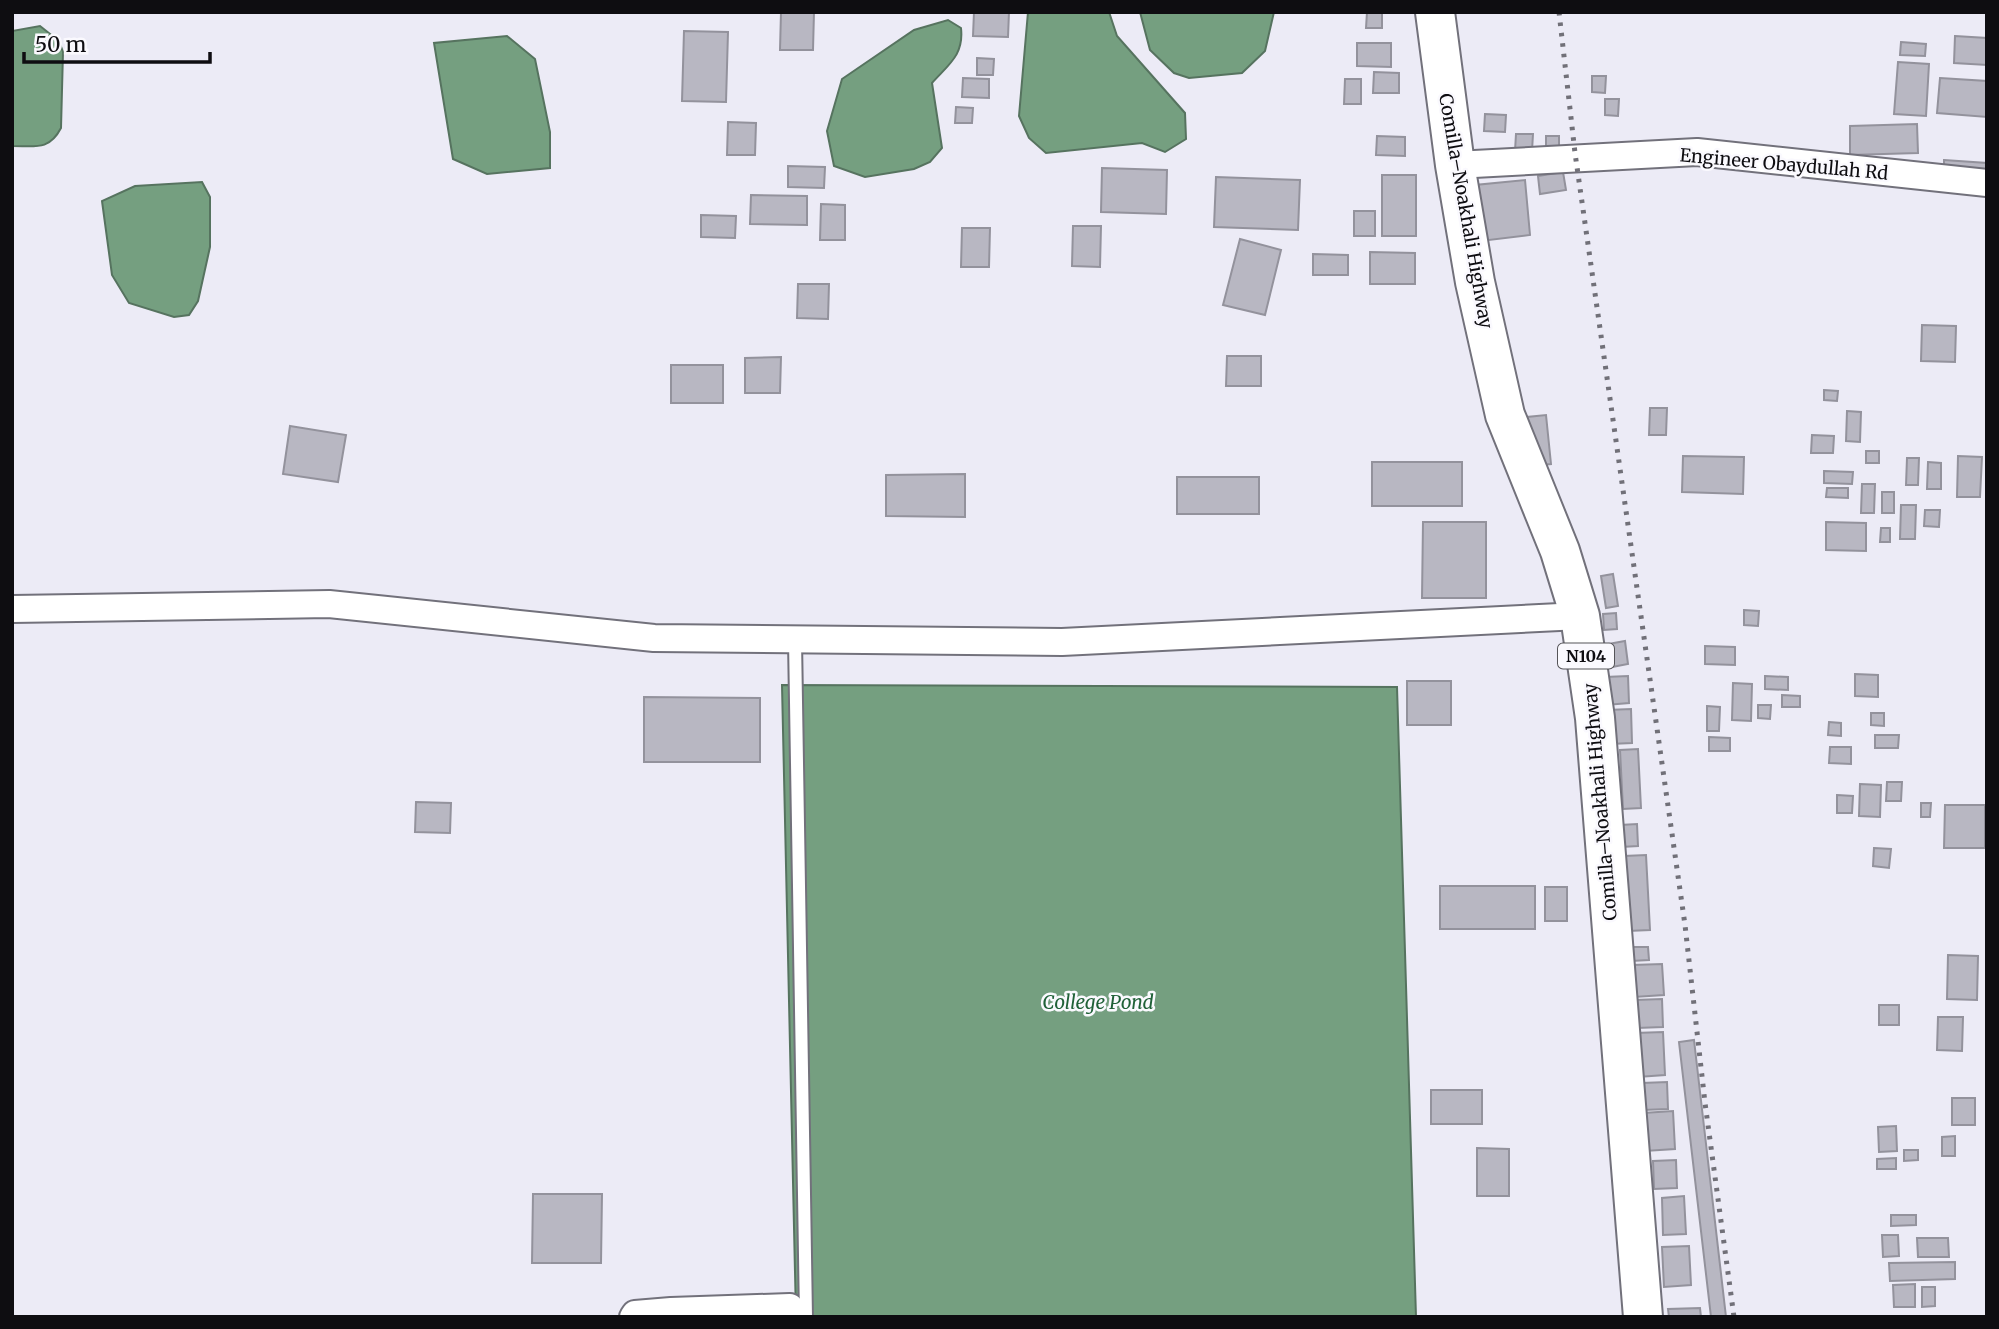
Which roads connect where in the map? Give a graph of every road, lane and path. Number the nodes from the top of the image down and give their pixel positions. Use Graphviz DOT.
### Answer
graph roads {
  1 [pos="1435,12"];
  2 [pos="1455,165"];
  3 [pos="1987,183"];
  4 [pos="12,609"];
  5 [pos="1580,616"];
  6 [pos="794,640"];
  7 [pos="798,1312"];
  8 [pos="633,1317"];
  9 [pos="1643,1317"];
  1 -- 2 [label="highway, Comilla–Noakhali Highway / N104"];
  2 -- 3 [label="street, Engineer Obaydullah Rd"];
  2 -- 5 [label="highway, Comilla–Noakhali Highway / N104"];
  4 -- 6 [label="street"];
  5 -- 6 [label="street"];
  5 -- 9 [label="highway, Comilla–Noakhali Highway / N104"];
  6 -- 7 [label="lane"];
  7 -- 8 [label="street"];
}
